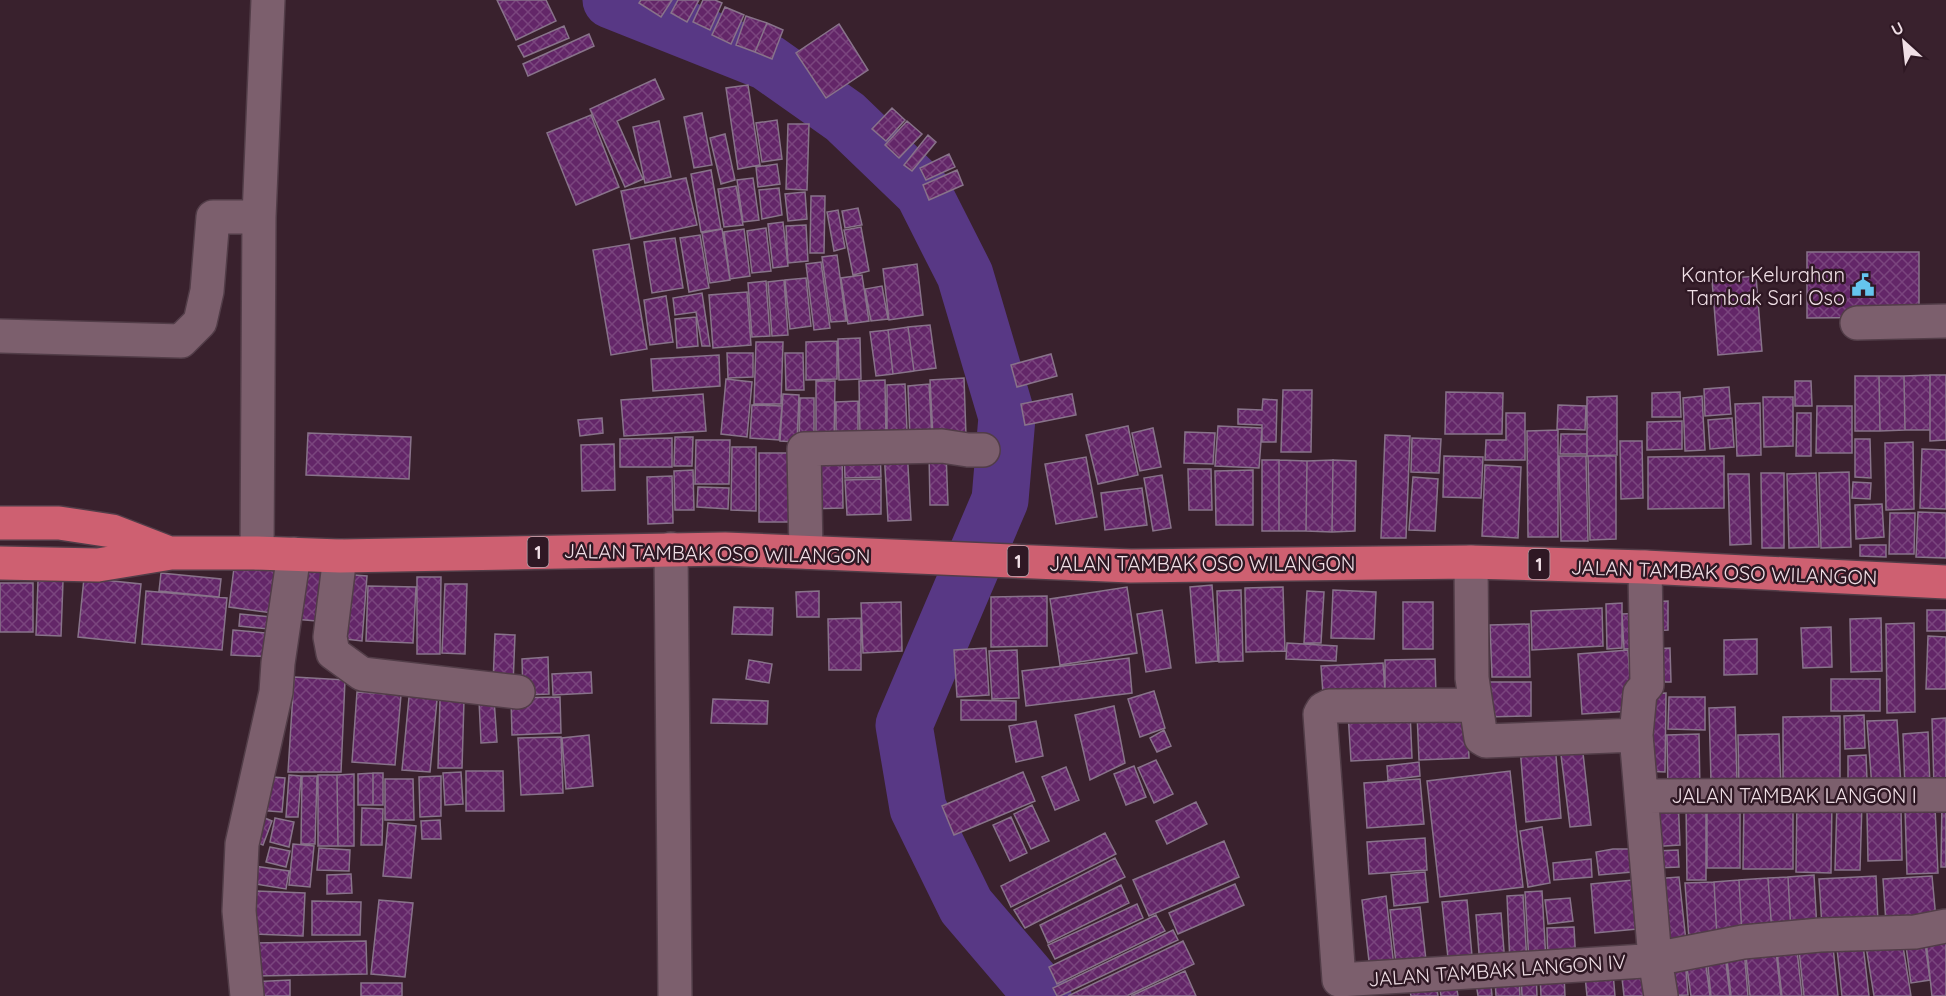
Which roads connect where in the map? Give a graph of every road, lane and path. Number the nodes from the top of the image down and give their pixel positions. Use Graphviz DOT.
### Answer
graph roads {
  1 [pos="268,0"];
  2 [pos="259,217"];
  3 [pos="1946,321"];
  4 [pos="1857,323"];
  5 [pos="0,336"];
  6 [pos="983,450"];
  7 [pos="0,523"];
  8 [pos="671,549"];
  9 [pos="807,552"];
  10 [pos="171,553"];
  11 [pos="257,553"];
  12 [pos="294,554"];
  13 [pos="340,556"];
  14 [pos="1471,562"];
  15 [pos="0,563"];
  16 [pos="1645,567"];
  17 [pos="1946,582"];
  18 [pos="518,692"];
  19 [pos="1475,705"];
  20 [pos="1636,735"];
  21 [pos="1946,795"];
  22 [pos="1642,796"];
  23 [pos="1946,927"];
  24 [pos="1655,959"];
  25 [pos="247,996"];
  26 [pos="675,996"];
  27 [pos="1661,996"];
  1 -- 2 [label="street"];
  2 -- 5 [label="street"];
  2 -- 11 [label="street"];
  3 -- 4 [label="street"];
  6 -- 9 [label="street"];
  7 -- 10 [label="highway, JALAN TAMBAK OSO WILANGON / 1"];
  8 -- 9 [label="highway, JALAN TAMBAK OSO WILANGON / 1"];
  8 -- 13 [label="highway, JALAN TAMBAK OSO WILANGON / 1"];
  8 -- 26 [label="street"];
  9 -- 14 [label="highway, JALAN TAMBAK OSO WILANGON / 1"];
  10 -- 11 [label="highway, JALAN TAMBAK OSO WILANGON / 1"];
  10 -- 15 [label="highway, JALAN TAMBAK OSO WILANGON / 1"];
  11 -- 12 [label="highway, JALAN TAMBAK OSO WILANGON / 1"];
  12 -- 13 [label="highway, JALAN TAMBAK OSO WILANGON / 1"];
  12 -- 25 [label="street"];
  13 -- 18 [label="street"];
  14 -- 16 [label="highway, JALAN TAMBAK OSO WILANGON / 1"];
  14 -- 19 [label="street"];
  16 -- 17 [label="highway, JALAN TAMBAK OSO WILANGON / 1"];
  16 -- 20 [label="street"];
  19 -- 20 [label="street"];
  19 -- 24 [label="street, JALAN TAMBAK LANGON IV"];
  20 -- 22 [label="street"];
  21 -- 22 [label="street, JALAN TAMBAK LANGON I"];
  22 -- 24 [label="street"];
  23 -- 24 [label="street, JALAN TAMBAK LANGON IV"];
  24 -- 27 [label="street"];
}
